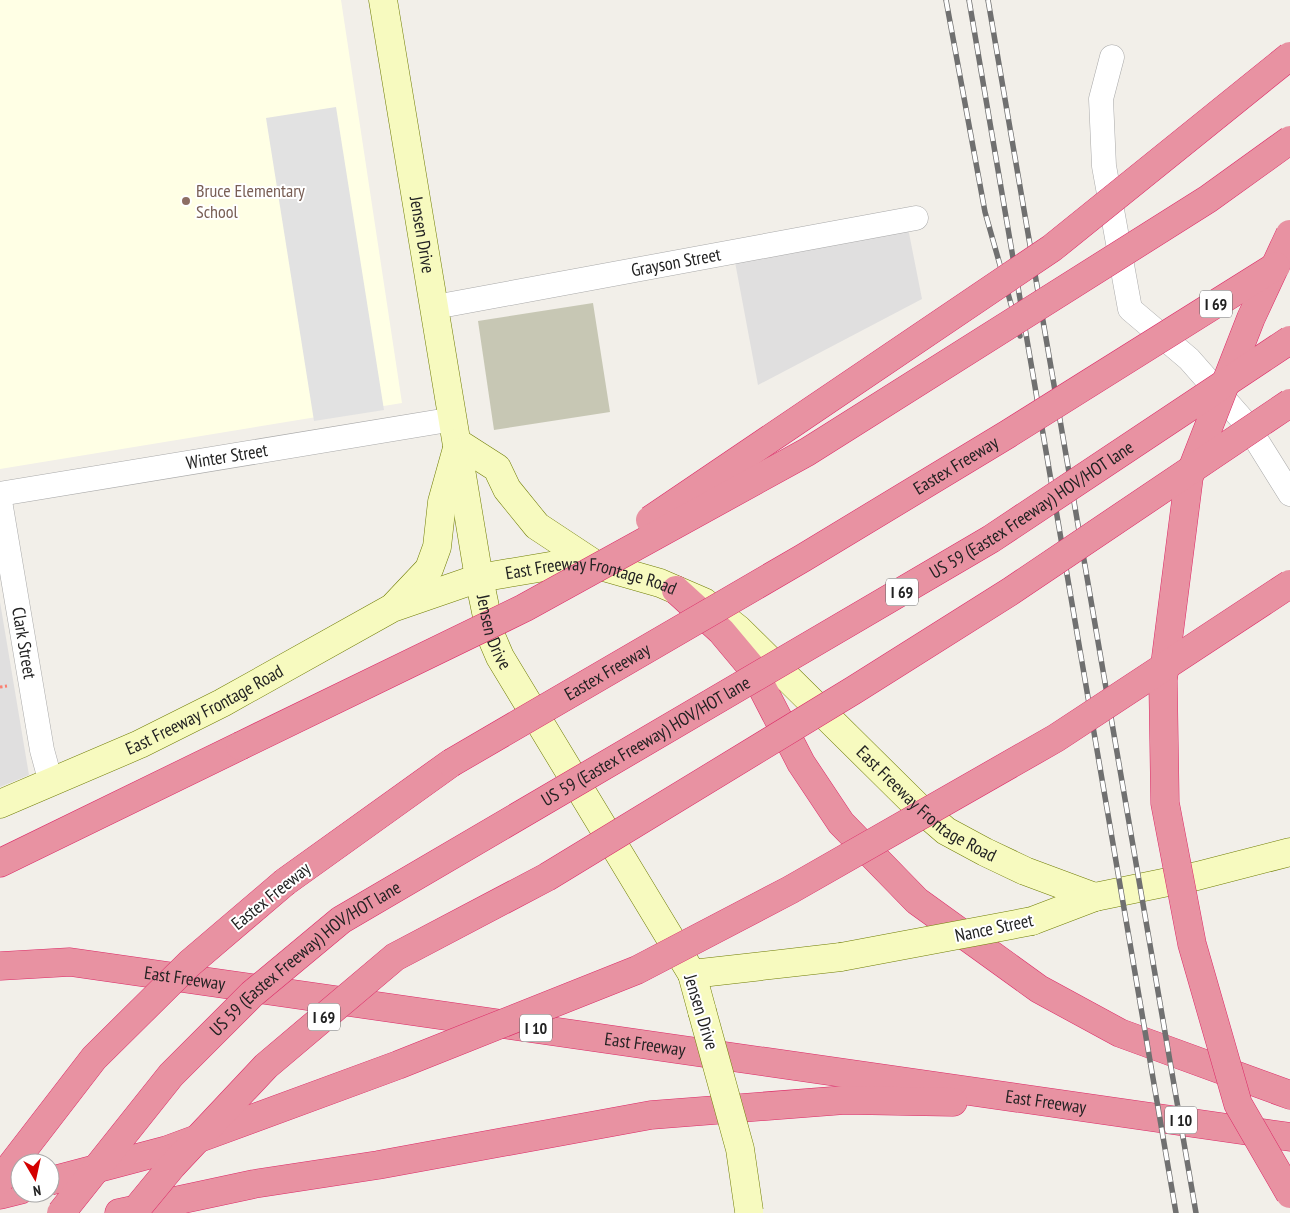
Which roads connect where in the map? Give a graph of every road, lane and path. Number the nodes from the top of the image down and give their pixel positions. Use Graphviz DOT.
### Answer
graph roads {
  1 [pos="383,0"];
  2 [pos="1290,56"];
  3 [pos="1112,57"];
  4 [pos="1290,140"];
  5 [pos="916,218"];
  6 [pos="1290,234"];
  7 [pos="1290,257"];
  8 [pos="435,307"];
  9 [pos="1290,340"];
  10 [pos="1141,351"];
  11 [pos="1290,403"];
  12 [pos="456,431"];
  13 [pos="0,494"];
  14 [pos="1290,494"];
  15 [pos="0,501"];
  16 [pos="597,565"];
  17 [pos="479,578"];
  18 [pos="1290,584"];
  19 [pos="676,590"];
  20 [pos="392,608"];
  21 [pos="524,608"];
  22 [pos="8,686"];
  23 [pos="0,687"];
  24 [pos="51,783"];
  25 [pos="0,804"];
  26 [pos="1290,852"];
  27 [pos="0,863"];
  28 [pos="1095,898"];
  29 [pos="0,966"];
  30 [pos="692,974"];
  31 [pos="1290,1095"];
  32 [pos="1072,1104"];
  33 [pos="1290,1137"];
  34 [pos="60,1179"];
  35 [pos="0,1180"];
  36 [pos="1290,1194"];
  37 [pos="749,1212"];
  38 [pos="61,1213"];
  39 [pos="119,1213"];
  40 [pos="133,1213"];
  1 -- 8 [label="street, Jensen Drive"];
  2 -- 21 [label="highway, bridge"];
  3 -- 14 [label="street"];
  4 -- 21 [label="highway, bridge"];
  5 -- 8 [label="street, Grayson Street"];
  6 -- 10 [label="highway, bridge"];
  6 -- 36 [label="highway, bridge"];
  7 -- 10 [label="highway, Eastex Freeway / I 69, bridge"];
  8 -- 12 [label="street, Jensen Drive"];
  9 -- 38 [label="highway, US 59 (Eastex Freeway) HOV/HOT lane / I 69, bridge"];
  10 -- 35 [label="highway, Eastex Freeway / I 69, bridge"];
  11 -- 40 [label="highway, I 69, bridge"];
  12 -- 13 [label="street, Winter Street"];
  12 -- 16 [label="street"];
  12 -- 17 [label="street, Jensen Drive"];
  12 -- 20 [label="street"];
  15 -- 24 [label="street, Clark Street"];
  16 -- 17 [label="street, East Freeway Frontage Road"];
  16 -- 19 [label="street, East Freeway Frontage Road"];
  17 -- 20 [label="street, East Freeway Frontage Road"];
  17 -- 30 [label="street, Jensen Drive"];
  18 -- 34 [label="highway, bridge"];
  19 -- 28 [label="street, East Freeway Frontage Road"];
  19 -- 31 [label="highway"];
  20 -- 24 [label="street, East Freeway Frontage Road"];
  21 -- 27 [label="highway, bridge"];
  22 -- 23 [label="path"];
  24 -- 25 [label="street, East Freeway Frontage Road"];
  26 -- 28 [label="street, Nance Street"];
  28 -- 30 [label="street, Nance Street, bridge"];
  29 -- 32 [label="highway, East Freeway / I 10"];
  30 -- 37 [label="street, Jensen Drive, bridge"];
  32 -- 33 [label="highway, East Freeway / I 10"];
  32 -- 39 [label="highway"];
}
